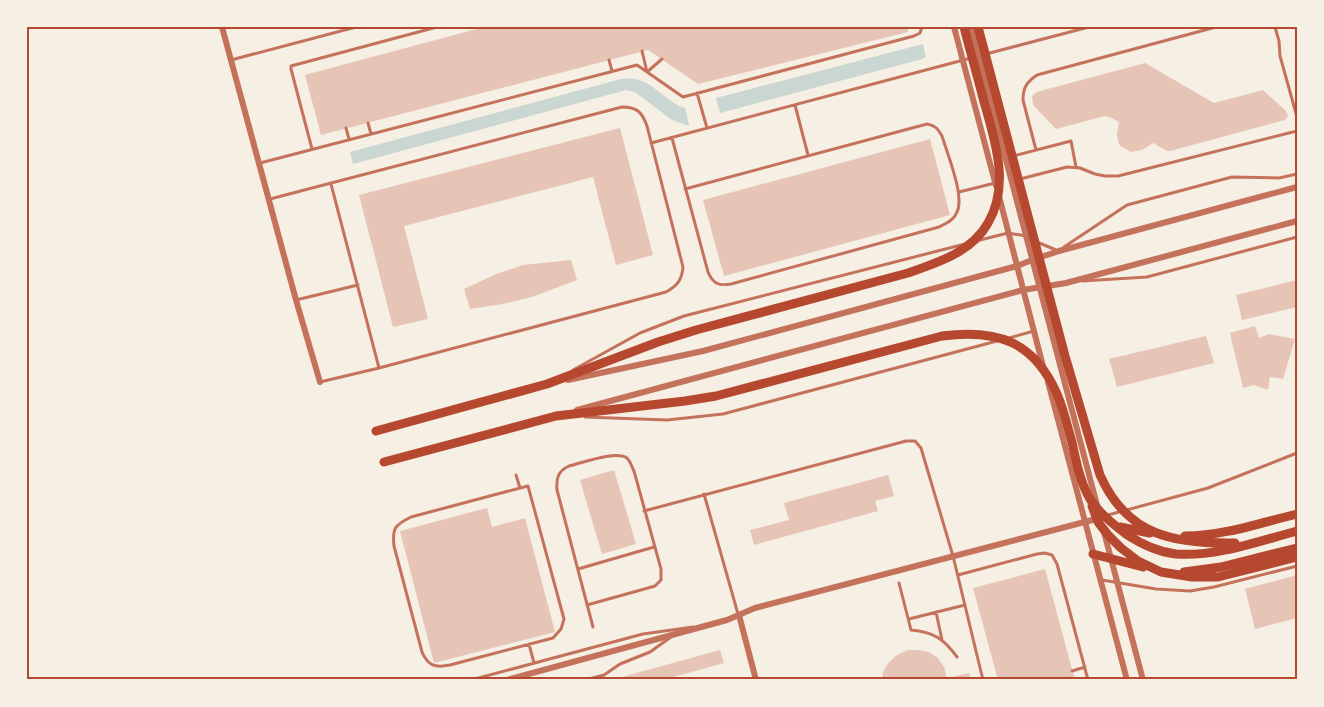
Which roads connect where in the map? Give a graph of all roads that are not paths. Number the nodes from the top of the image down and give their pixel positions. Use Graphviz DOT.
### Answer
graph roads {
  1 [pos="222,27"];
  2 [pos="356,27"];
  3 [pos="437,27"];
  4 [pos="922,27"];
  5 [pos="954,27"];
  6 [pos="964,27"];
  7 [pos="970,27"];
  8 [pos="978,27"];
  9 [pos="1089,27"];
  10 [pos="1216,27"];
  11 [pos="1275,27"];
  12 [pos="642,51"];
  13 [pos="978,56"];
  14 [pos="662,59"];
  15 [pos="231,60"];
  16 [pos="609,60"];
  17 [pos="963,60"];
  18 [pos="612,71"];
  19 [pos="647,72"];
  20 [pos="697,93"];
  21 [pos="795,105"];
  22 [pos="1297,117"];
  23 [pos="368,123"];
  24 [pos="346,128"];
  25 [pos="707,128"];
  26 [pos="1297,131"];
  27 [pos="371,134"];
  28 [pos="672,138"];
  29 [pos="349,140"];
  30 [pos="651,143"];
  31 [pos="312,149"];
  32 [pos="1036,150"];
  33 [pos="808,156"];
  34 [pos="1005,158"];
  35 [pos="259,163"];
  36 [pos="1076,167"];
  37 [pos="1297,174"];
  38 [pos="1011,182"];
  39 [pos="995,183"];
  40 [pos="331,184"];
  41 [pos="1297,187"];
  42 [pos="685,189"];
  43 [pos="959,192"];
  44 [pos="269,199"];
  45 [pos="1297,221"];
  46 [pos="1008,233"];
  47 [pos="1026,236"];
  48 [pos="1297,237"];
  49 [pos="1059,251"];
  50 [pos="1032,260"];
  51 [pos="1017,266"];
  52 [pos="1066,283"];
  53 [pos="358,285"];
  54 [pos="1039,287"];
  55 [pos="1023,290"];
  56 [pos="296,300"];
  57 [pos="1034,331"];
  58 [pos="380,368"];
  59 [pos="320,382"];
  60 [pos="547,384"];
  61 [pos="556,416"];
  62 [pos="376,431"];
  63 [pos="1297,453"];
  64 [pos="384,462"];
  65 [pos="516,475"];
  66 [pos="520,488"];
  67 [pos="704,494"];
  68 [pos="1089,498"];
  69 [pos="644,511"];
  70 [pos="1297,514"];
  71 [pos="1100,518"];
  72 [pos="1085,522"];
  73 [pos="1297,531"];
  74 [pos="1266,539"];
  75 [pos="654,547"];
  76 [pos="1297,548"];
  77 [pos="1093,554"];
  78 [pos="953,556"];
  79 [pos="1297,557"];
  80 [pos="1111,558"];
  81 [pos="1297,566"];
  82 [pos="578,570"];
  83 [pos="958,575"];
  84 [pos="1100,580"];
  85 [pos="899,583"];
  86 [pos="1117,583"];
  87 [pos="587,605"];
  88 [pos="965,605"];
  89 [pos="936,612"];
  90 [pos="739,615"];
  91 [pos="909,619"];
  92 [pos="712,624"];
  93 [pos="593,627"];
  94 [pos="675,635"];
  95 [pos="942,640"];
  96 [pos="529,645"];
  97 [pos="957,657"];
  98 [pos="534,663"];
  99 [pos="1084,667"];
  100 [pos="1072,671"];
  101 [pos="471,680"];
  102 [pos="507,680"];
  103 [pos="585,680"];
  104 [pos="756,680"];
  105 [pos="983,680"];
  106 [pos="1088,680"];
  107 [pos="1126,680"];
  108 [pos="1143,680"];
  1 -- 15 [label="street"];
  2 -- 15 [label="lane"];
  3 -- 31 [label="lane"];
  4 -- 20 [label="lane"];
  5 -- 17 [label="street"];
  6 -- 60 [label="main road"];
  7 -- 13 [label="street"];
  8 -- 74 [label="main road"];
  9 -- 13 [label="lane"];
  10 -- 32 [label="lane"];
  11 -- 22 [label="lane"];
  12 -- 19 [label="lane"];
  13 -- 17 [label="lane"];
  13 -- 34 [label="street"];
  14 -- 19 [label="lane"];
  15 -- 35 [label="street"];
  16 -- 18 [label="lane"];
  17 -- 21 [label="lane"];
  17 -- 39 [label="street"];
  18 -- 19 [label="lane"];
  18 -- 27 [label="lane"];
  19 -- 20 [label="lane"];
  20 -- 25 [label="lane"];
  21 -- 25 [label="lane"];
  21 -- 33 [label="lane"];
  23 -- 27 [label="lane"];
  24 -- 29 [label="lane"];
  25 -- 28 [label="lane"];
  26 -- 36 [label="lane"];
  27 -- 29 [label="lane"];
  28 -- 30 [label="lane"];
  28 -- 42 [label="lane"];
  29 -- 31 [label="lane"];
  30 -- 40 [label="lane"];
  30 -- 58 [label="lane"];
  31 -- 35 [label="lane"];
  32 -- 34 [label="lane"];
  32 -- 36 [label="lane"];
  33 -- 42 [label="lane"];
  33 -- 43 [label="lane"];
  34 -- 38 [label="street"];
  35 -- 44 [label="street"];
  36 -- 38 [label="lane"];
  37 -- 49 [label="lane"];
  38 -- 47 [label="street"];
  39 -- 43 [label="lane"];
  39 -- 46 [label="street"];
  40 -- 44 [label="lane"];
  40 -- 53 [label="lane"];
  41 -- 49 [label="street"];
  42 -- 43 [label="lane"];
  44 -- 56 [label="street"];
  45 -- 52 [label="street"];
  46 -- 47 [label="lane"];
  46 -- 51 [label="street"];
  46 -- 60 [label="lane"];
  47 -- 49 [label="lane"];
  47 -- 50 [label="street"];
  48 -- 52 [label="lane"];
  49 -- 50 [label="street"];
  50 -- 51 [label="street"];
  50 -- 54 [label="street"];
  51 -- 55 [label="street"];
  51 -- 60 [label="street"];
  52 -- 54 [label="street"];
  53 -- 56 [label="lane"];
  53 -- 58 [label="lane"];
  54 -- 55 [label="street"];
  54 -- 71 [label="street"];
  55 -- 57 [label="street"];
  55 -- 61 [label="street"];
  56 -- 59 [label="street"];
  57 -- 61 [label="lane"];
  57 -- 72 [label="street"];
  58 -- 59 [label="lane"];
  60 -- 62 [label="main road"];
  61 -- 64 [label="main road"];
  61 -- 68 [label="main road"];
  63 -- 71 [label="lane"];
  65 -- 66 [label="lane"];
  66 -- 96 [label="lane"];
  66 -- 96 [label="lane"];
  67 -- 69 [label="lane"];
  67 -- 78 [label="lane"];
  67 -- 90 [label="lane"];
  68 -- 74 [label="main road"];
  68 -- 79 [label="main road"];
  69 -- 75 [label="lane"];
  69 -- 82 [label="lane"];
  70 -- 71 [label="main road"];
  71 -- 72 [label="street"];
  71 -- 80 [label="street"];
  72 -- 77 [label="street"];
  72 -- 78 [label="street"];
  73 -- 74 [label="main road"];
  75 -- 82 [label="lane"];
  75 -- 87 [label="lane"];
  76 -- 80 [label="main road"];
  77 -- 80 [label="main road"];
  77 -- 84 [label="street"];
  78 -- 83 [label="lane"];
  78 -- 90 [label="street"];
  80 -- 86 [label="street"];
  81 -- 86 [label="lane"];
  82 -- 87 [label="lane"];
  83 -- 88 [label="lane"];
  83 -- 99 [label="lane"];
  84 -- 86 [label="lane"];
  84 -- 107 [label="street"];
  85 -- 91 [label="lane"];
  86 -- 108 [label="street"];
  87 -- 93 [label="lane"];
  88 -- 89 [label="lane"];
  88 -- 105 [label="lane"];
  89 -- 91 [label="lane"];
  89 -- 95 [label="lane"];
  90 -- 92 [label="street"];
  90 -- 104 [label="street"];
  91 -- 95 [label="lane"];
  92 -- 94 [label="street"];
  92 -- 98 [label="lane"];
  94 -- 102 [label="street"];
  94 -- 103 [label="lane"];
  95 -- 97 [label="lane"];
  96 -- 98 [label="lane"];
  98 -- 101 [label="lane"];
  99 -- 100 [label="lane"];
  99 -- 106 [label="lane"];
}
